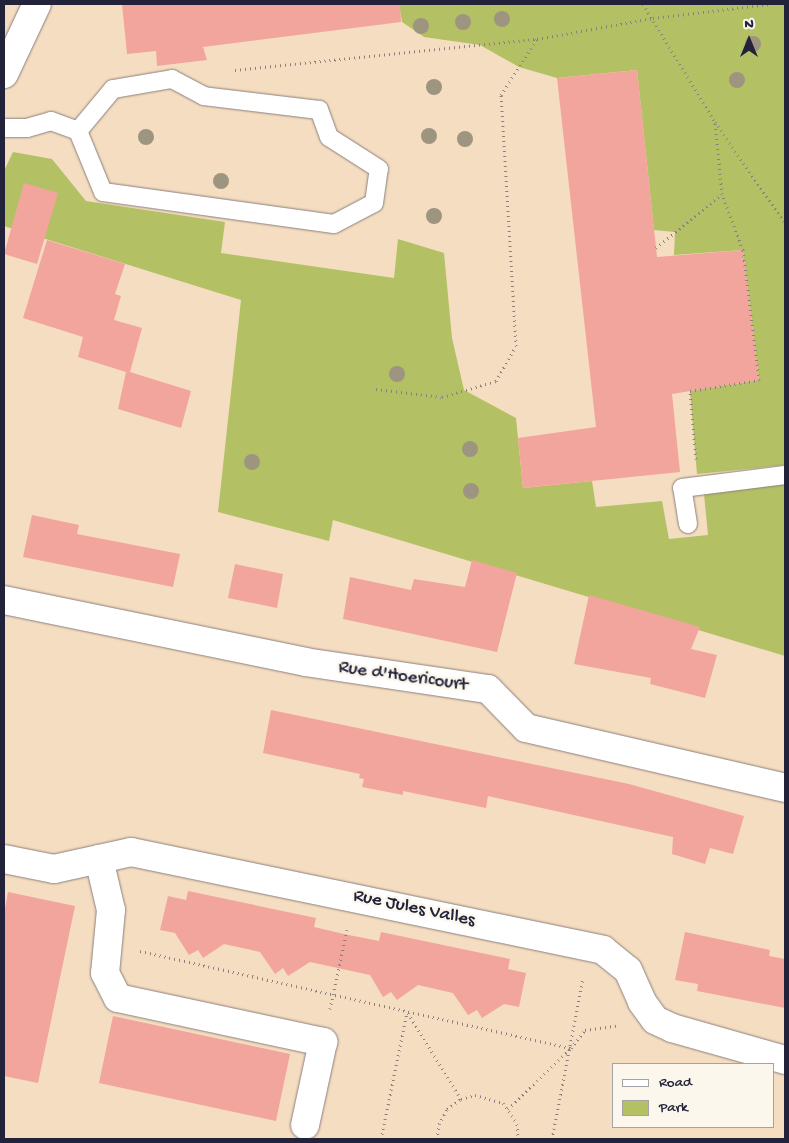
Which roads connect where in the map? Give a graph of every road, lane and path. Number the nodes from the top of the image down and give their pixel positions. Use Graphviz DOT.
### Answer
graph roads {
  1 [pos="37,4"];
  2 [pos="643,4"];
  3 [pos="770,4"];
  4 [pos="653,18"];
  5 [pos="537,39"];
  6 [pos="230,70"];
  7 [pos="4,74"];
  8 [pos="715,122"];
  9 [pos="4,128"];
  10 [pos="78,131"];
  11 [pos="722,194"];
  12 [pos="785,223"];
  13 [pos="656,248"];
  14 [pos="376,389"];
  15 [pos="785,476"];
  16 [pos="698,486"];
  17 [pos="688,524"];
  18 [pos="4,600"];
  19 [pos="785,788"];
  20 [pos="99,858"];
  21 [pos="4,859"];
  22 [pos="354,896"];
  23 [pos="110,944"];
  24 [pos="596,949"];
  25 [pos="333,995"];
  26 [pos="407,1012"];
  27 [pos="655,1020"];
  28 [pos="323,1042"];
  29 [pos="572,1048"];
  30 [pos="785,1060"];
  31 [pos="461,1098"];
  32 [pos="508,1109"];
  33 [pos="305,1124"];
  34 [pos="381,1139"];
  35 [pos="437,1139"];
  36 [pos="518,1139"];
  37 [pos="552,1139"];
  1 -- 7 [label="street"];
  2 -- 4 [label="path"];
  3 -- 4 [label="path"];
  4 -- 5 [label="path"];
  4 -- 8 [label="path"];
  5 -- 6 [label="path"];
  5 -- 14 [label="path"];
  8 -- 11 [label="path"];
  8 -- 12 [label="path"];
  9 -- 10 [label="lane"];
  10 -- 10 [label="lane"];
  11 -- 13 [label="path"];
  11 -- 16 [label="path"];
  15 -- 16 [label="lane"];
  16 -- 17 [label="lane"];
  18 -- 19 [label="street, Rue d'Hoericourt"];
  20 -- 21 [label="street, Rue Jules Valles"];
  20 -- 22 [label="street, Rue Jules Valles"];
  20 -- 23 [label="street"];
  22 -- 24 [label="street, Rue Jules Valles"];
  22 -- 25 [label="path"];
  23 -- 25 [label="path"];
  23 -- 28 [label="street"];
  24 -- 27 [label="street, Rue Jules Valles"];
  24 -- 29 [label="path"];
  25 -- 26 [label="path"];
  25 -- 28 [label="path"];
  26 -- 29 [label="path"];
  26 -- 31 [label="path"];
  26 -- 34 [label="path"];
  27 -- 29 [label="path"];
  27 -- 30 [label="street"];
  28 -- 33 [label="street"];
  29 -- 32 [label="path"];
  29 -- 37 [label="path"];
  31 -- 32 [label="path"];
  31 -- 35 [label="path"];
  32 -- 36 [label="path"];
}
